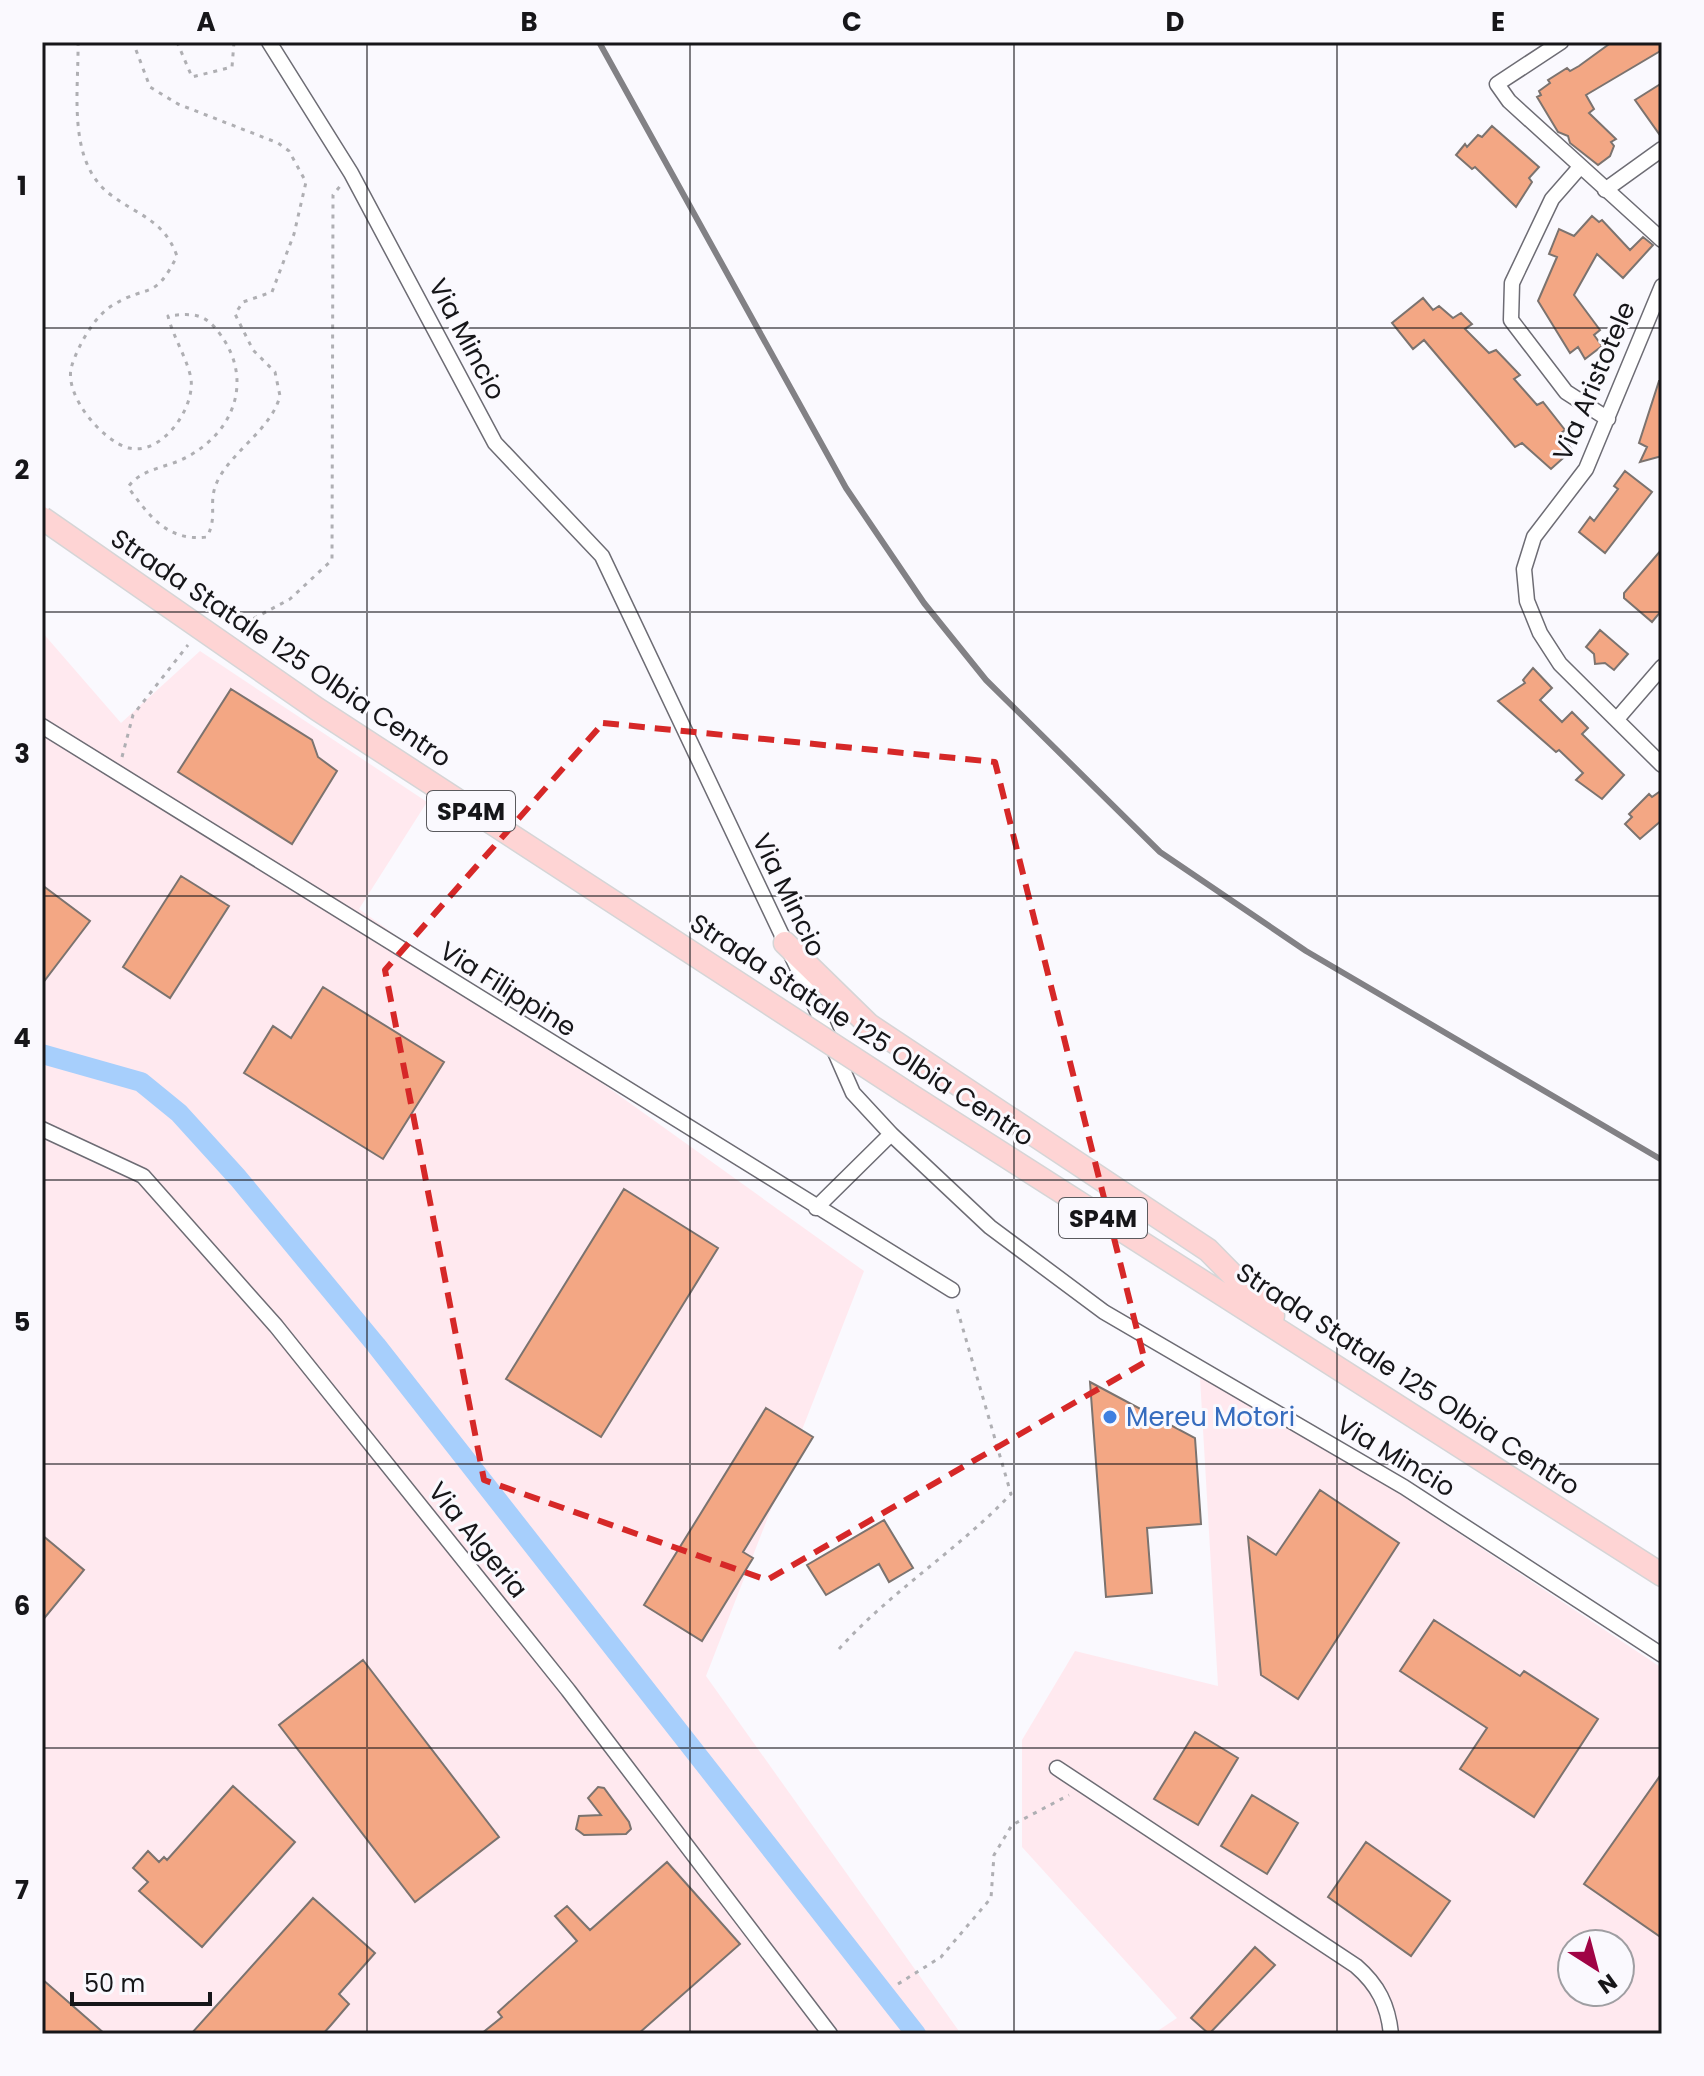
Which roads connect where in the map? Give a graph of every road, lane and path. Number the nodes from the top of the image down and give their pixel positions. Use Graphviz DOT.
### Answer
graph roads {
  1 [pos="78,42"];
  2 [pos="133,42"];
  3 [pos="177,42"];
  4 [pos="234,42"];
  5 [pos="269,42"];
  6 [pos="1561,42"];
  7 [pos="1662,149"];
  8 [pos="1580,167"];
  9 [pos="351,173"];
  10 [pos="1605,190"];
  11 [pos="1662,240"];
  12 [pos="1662,286"];
  13 [pos="1608,419"];
  14 [pos="42,518"];
  15 [pos="228,631"];
  16 [pos="201,640"];
  17 [pos="1662,667"];
  18 [pos="1617,719"];
  19 [pos="42,726"];
  20 [pos="1662,765"];
  21 [pos="117,776"];
  22 [pos="785,943"];
  23 [pos="42,1129"];
  24 [pos="891,1134"];
  25 [pos="816,1208"];
  26 [pos="952,1290"];
  27 [pos="1299,1343"];
  28 [pos="1662,1575"];
  29 [pos="839,1649"];
  30 [pos="1662,1655"];
  31 [pos="1057,1768"];
  32 [pos="1088,1788"];
  33 [pos="898,1984"];
  34 [pos="830,2034"];
  35 [pos="1391,2034"];
  1 -- 2 [label="path"];
  3 -- 4 [label="path"];
  5 -- 9 [label="street, Via Mincio"];
  6 -- 8 [label="street"];
  7 -- 10 [label="street"];
  8 -- 10 [label="street"];
  8 -- 13 [label="street"];
  9 -- 15 [label="path"];
  9 -- 22 [label="street, Via Mincio"];
  10 -- 11 [label="street"];
  12 -- 13 [label="street, Via Aristotele"];
  13 -- 18 [label="street, Via Aristotele"];
  14 -- 27 [label="main road, Strada Statale 125 Olbia Centro / SP4M, bridge"];
  16 -- 21 [label="path"];
  17 -- 18 [label="street"];
  18 -- 20 [label="street, Via Aristotele"];
  19 -- 21 [label="street, Via Filippine"];
  21 -- 25 [label="street, Via Filippine"];
  22 -- 24 [label="street, Via Mincio"];
  22 -- 27 [label="main road"];
  23 -- 34 [label="street, Via Algeria"];
  24 -- 25 [label="street"];
  24 -- 30 [label="street, Via Mincio"];
  25 -- 26 [label="street, Via Filippine"];
  26 -- 29 [label="path"];
  27 -- 28 [label="main road, Strada Statale 125 Olbia Centro / SP4M"];
  31 -- 32 [label="street"];
  32 -- 33 [label="path"];
  32 -- 35 [label="street"];
}
